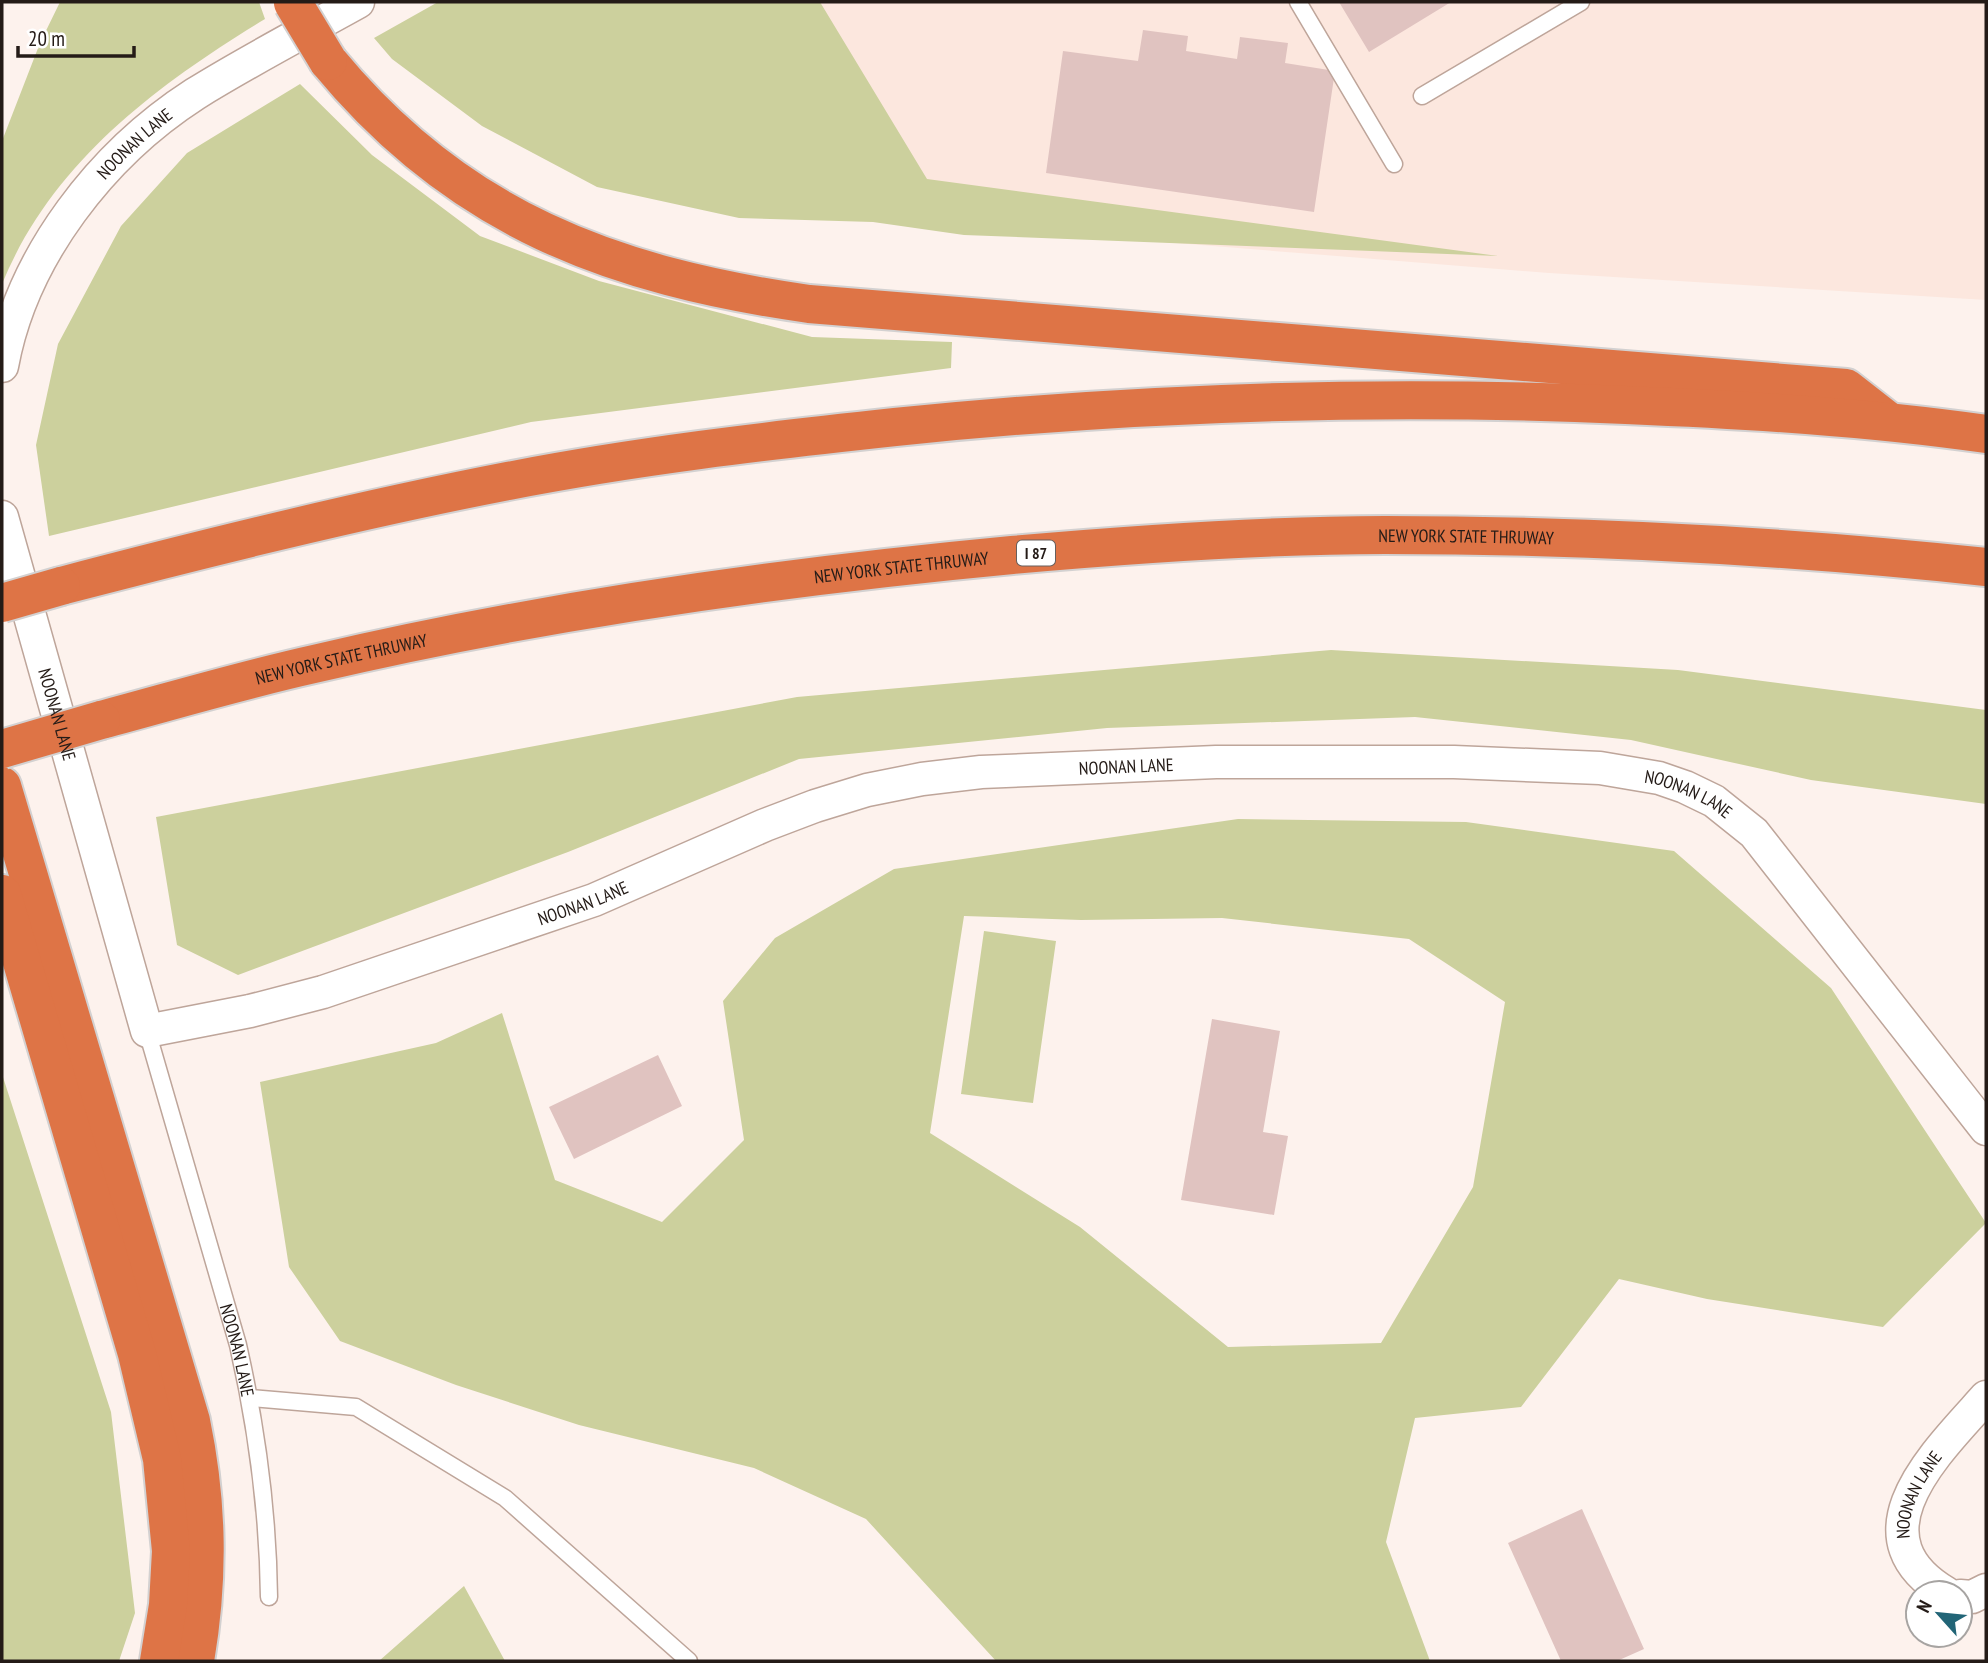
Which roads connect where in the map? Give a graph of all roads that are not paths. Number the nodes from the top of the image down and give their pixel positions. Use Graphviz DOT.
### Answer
graph roads {
  1 [pos="293,2"];
  2 [pos="358,2"];
  3 [pos="1298,2"];
  4 [pos="1581,2"];
  5 [pos="1422,96"];
  6 [pos="1394,164"];
  7 [pos="2,366"];
  8 [pos="1887,420"];
  9 [pos="1986,434"];
  10 [pos="2,517"];
  11 [pos="1986,567"];
  12 [pos="2,603"];
  13 [pos="2,749"];
  14 [pos="2,786"];
  15 [pos="2,894"];
  16 [pos="147,1031"];
  17 [pos="1986,1129"];
  18 [pos="1986,1397"];
  19 [pos="250,1398"];
  20 [pos="1929,1579"];
  21 [pos="269,1597"];
  22 [pos="159,1661"];
  23 [pos="195,1661"];
  24 [pos="689,1661"];
  1 -- 8 [label="highway, bridge"];
  2 -- 7 [label="street, NOONAN LANE"];
  3 -- 6 [label="lane"];
  4 -- 5 [label="lane"];
  8 -- 9 [label="highway"];
  8 -- 12 [label="highway, bridge"];
  10 -- 16 [label="street, NOONAN LANE"];
  11 -- 13 [label="highway, NEW YORK STATE THRUWAY / I 87, bridge"];
  14 -- 23 [label="highway"];
  15 -- 22 [label="highway"];
  16 -- 17 [label="street, NOONAN LANE"];
  16 -- 19 [label="lane, NOONAN LANE"];
  18 -- 20 [label="street, NOONAN LANE"];
  19 -- 21 [label="lane, NOONAN LANE"];
  19 -- 24 [label="lane"];
}
